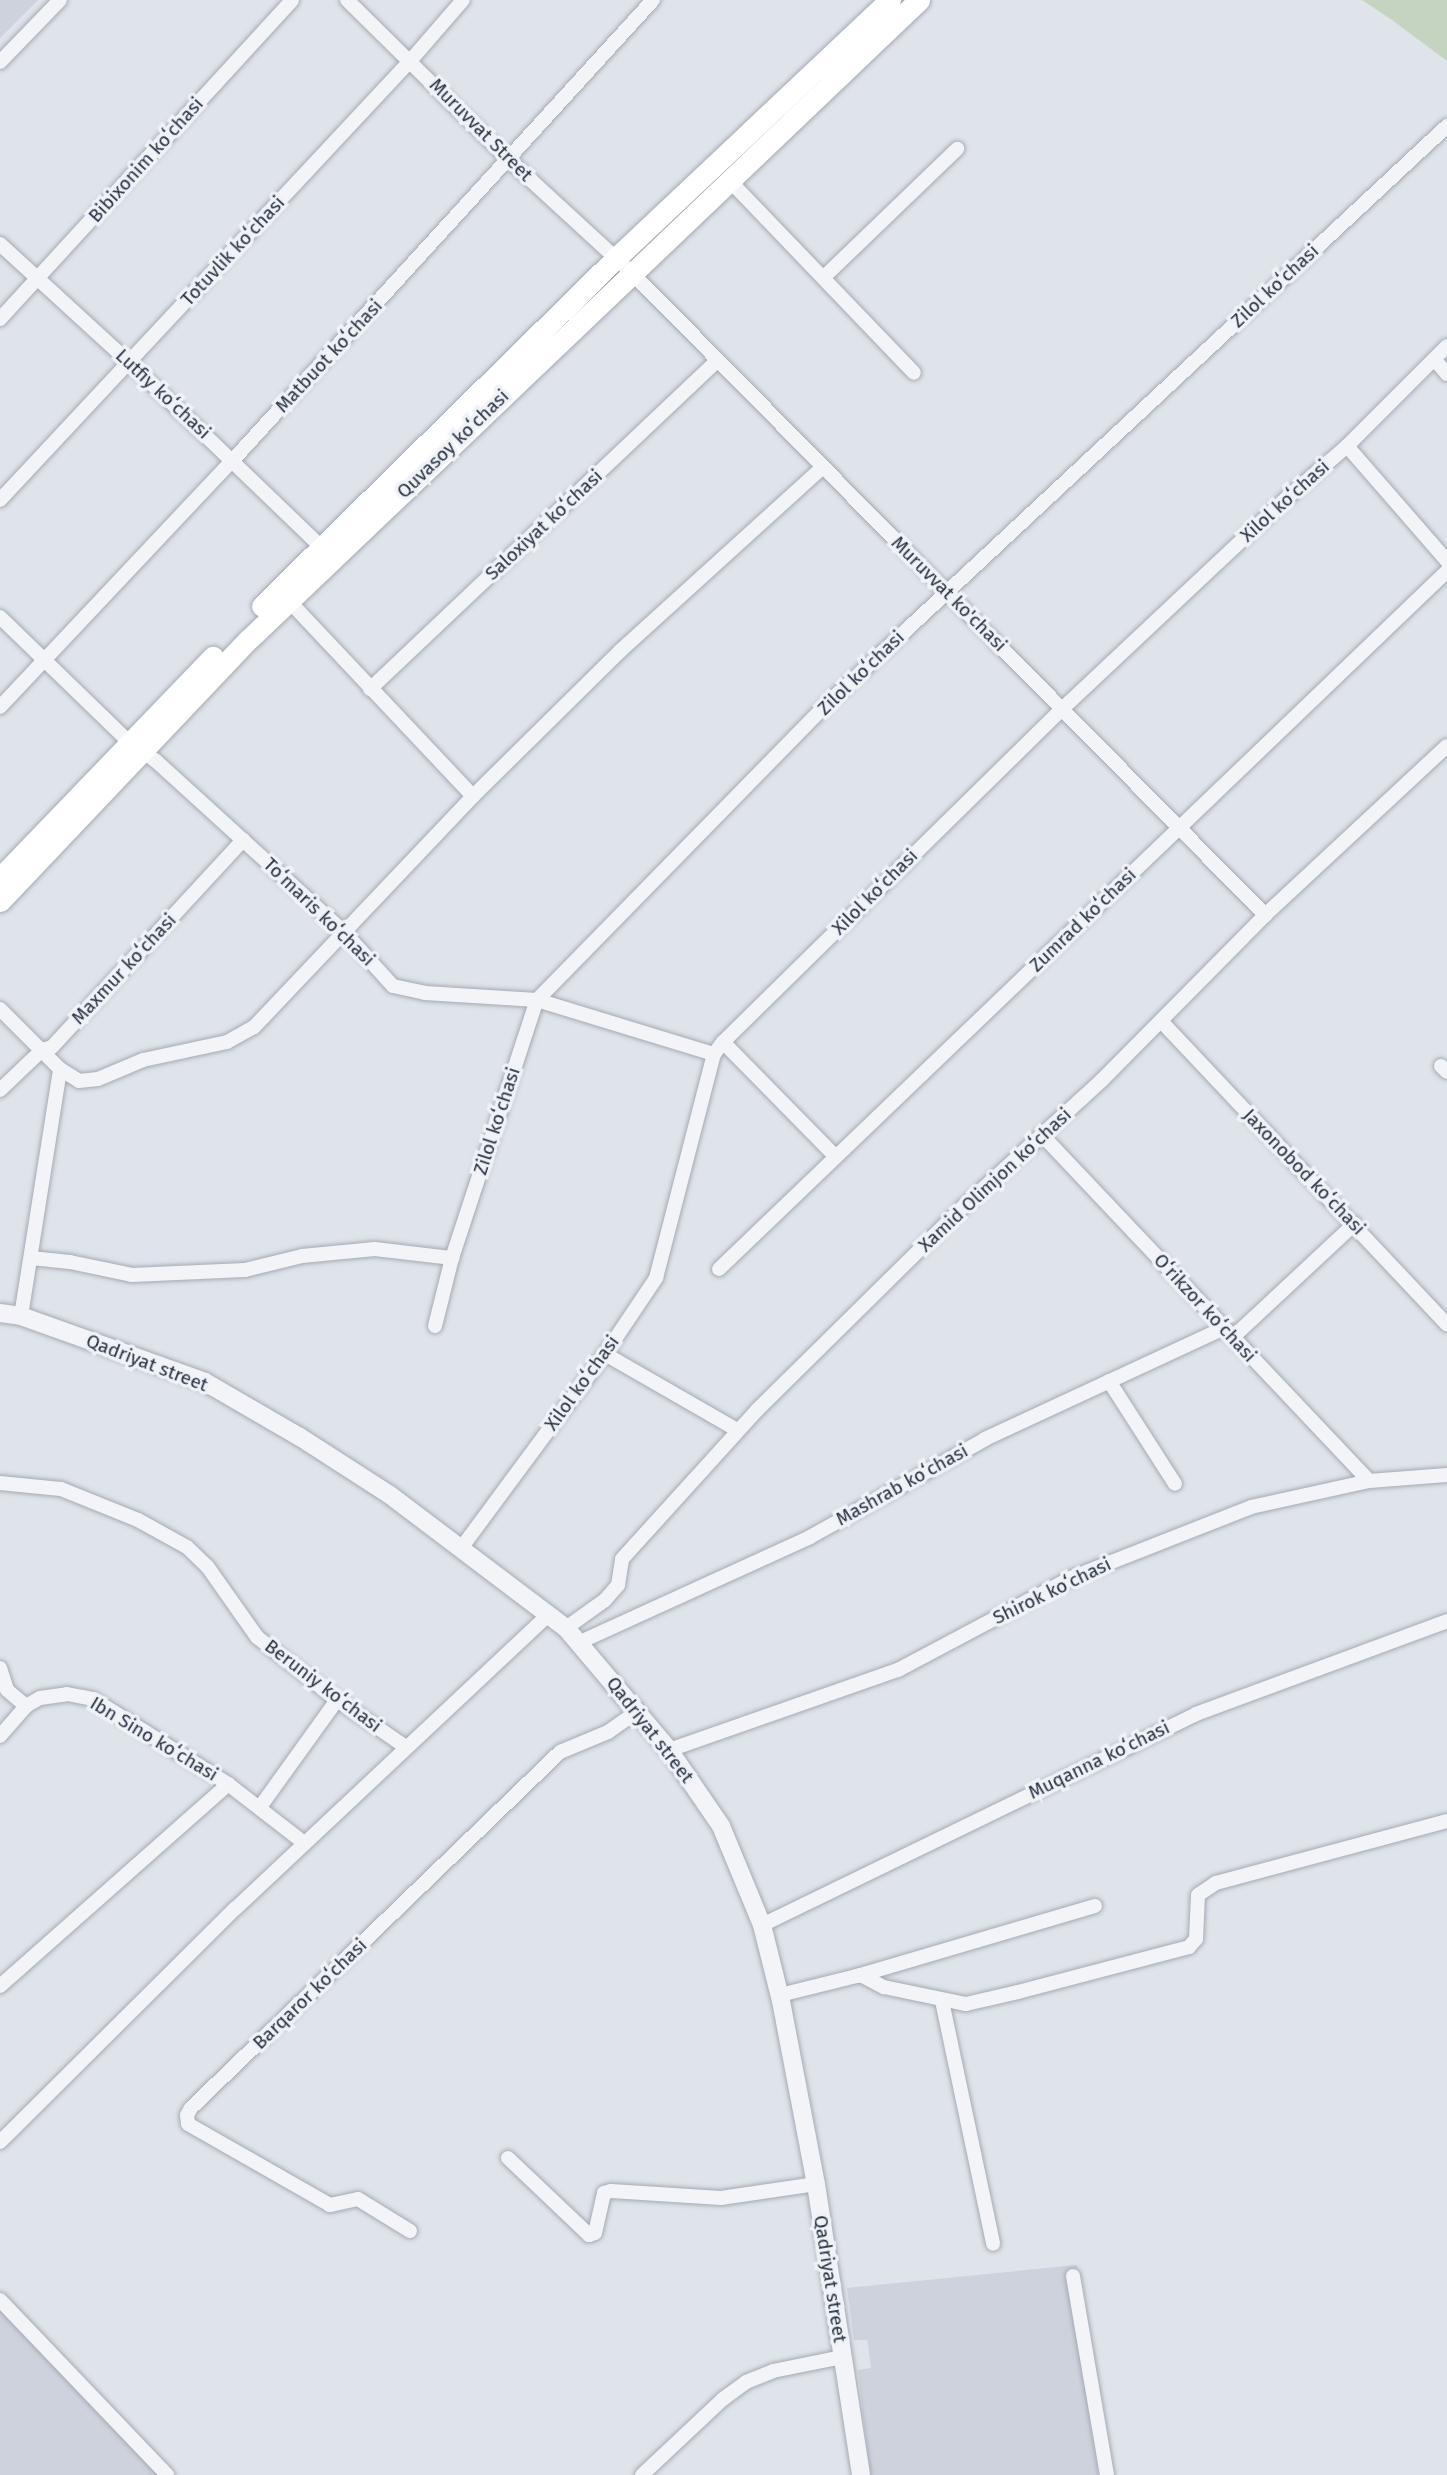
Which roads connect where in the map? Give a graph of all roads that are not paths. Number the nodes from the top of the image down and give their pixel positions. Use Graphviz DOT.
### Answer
graph roads {
  1 [pos="60,0"];
  2 [pos="292,0"];
  3 [pos="347,0"];
  4 [pos="463,0"];
  5 [pos="653,0"];
  6 [pos="890,0"];
  7 [pos="919,0"];
  8 [pos="411,60"];
  9 [pos="0,62"];
  10 [pos="1447,126"];
  11 [pos="957,149"];
  12 [pos="509,160"];
  13 [pos="729,180"];
  14 [pos="0,244"];
  15 [pos="615,259"];
  16 [pos="632,273"];
  17 [pos="824,277"];
  18 [pos="37,279"];
  19 [pos="0,319"];
  20 [pos="1447,346"];
  21 [pos="1434,359"];
  22 [pos="717,361"];
  23 [pos="130,363"];
  24 [pos="914,373"];
  25 [pos="1447,374"];
  26 [pos="1347,446"];
  27 [pos="233,460"];
  28 [pos="822,468"];
  29 [pos="0,500"];
  30 [pos="322,548"];
  31 [pos="1447,561"];
  32 [pos="1447,571"];
  33 [pos="947,592"];
  34 [pos="284,606"];
  35 [pos="0,617"];
  36 [pos="45,659"];
  37 [pos="370,689"];
  38 [pos="0,707"];
  39 [pos="1062,709"];
  40 [pos="1447,746"];
  41 [pos="136,747"];
  42 [pos="472,796"];
  43 [pos="1179,828"];
  44 [pos="243,840"];
  45 [pos="0,878"];
  46 [pos="0,901"];
  47 [pos="1265,915"];
  48 [pos="344,932"];
  49 [pos="537,1000"];
  50 [pos="0,1009"];
  51 [pos="1161,1021"];
  52 [pos="718,1048"];
  53 [pos="42,1050"];
  54 [pos="60,1069"];
  55 [pos="0,1090"];
  56 [pos="1042,1135"];
  57 [pos="836,1157"];
  58 [pos="1354,1224"];
  59 [pos="31,1258"];
  60 [pos="453,1258"];
  61 [pos="719,1269"];
  62 [pos="0,1313"];
  63 [pos="20,1316"];
  64 [pos="1447,1324"];
  65 [pos="435,1326"];
  66 [pos="1228,1333"];
  67 [pos="605,1354"];
  68 [pos="1109,1381"];
  69 [pos="737,1430"];
  70 [pos="1447,1475"];
  71 [pos="1369,1480"];
  72 [pos="5,1484"];
  73 [pos="1175,1484"];
  74 [pos="0,1496"];
  75 [pos="462,1547"];
  76 [pos="549,1614"];
  77 [pos="1447,1620"];
  78 [pos="566,1628"];
  79 [pos="580,1642"];
  80 [pos="0,1668"];
  81 [pos="337,1700"];
  82 [pos="26,1706"];
  83 [pos="638,1711"];
  84 [pos="0,1736"];
  85 [pos="407,1747"];
  86 [pos="669,1750"];
  87 [pos="228,1784"];
  88 [pos="260,1807"];
  89 [pos="1447,1821"];
  90 [pos="304,1843"];
  91 [pos="1095,1906"];
  92 [pos="762,1925"];
  93 [pos="856,1976"];
  94 [pos="0,1986"];
  95 [pos="780,1995"];
  96 [pos="942,2001"];
  97 [pos="0,2142"];
  98 [pos="508,2158"];
  99 [pos="816,2184"];
  100 [pos="410,2231"];
  101 [pos="993,2244"];
  102 [pos="1073,2276"];
  103 [pos="0,2300"];
  104 [pos="842,2357"];
  105 [pos="167,2475"];
  106 [pos="642,2475"];
  107 [pos="861,2475"];
  108 [pos="1107,2475"];
  1 -- 9 [label="street"];
  2 -- 18 [label="street, Bibixonim koʻchasi"];
  3 -- 8 [label="street, Muruvvat Street"];
  4 -- 8 [label="street, Totuvlik koʻchasi"];
  5 -- 12 [label="street, Matbuot koʻchasi"];
  6 -- 15 [label="main road, Quvasoy koʻchasi"];
  7 -- 13 [label="main road, Quvasoy koʻchasi"];
  8 -- 12 [label="street, Muruvvat Street"];
  8 -- 23 [label="street, Totuvlik koʻchasi"];
  10 -- 33 [label="street, Zilol koʻchasi"];
  11 -- 17 [label="street"];
  12 -- 15 [label="street, Muruvvat Street"];
  12 -- 27 [label="street, Matbuot koʻchasi"];
  13 -- 16 [label="main road, Quvasoy koʻchasi"];
  13 -- 17 [label="street"];
  14 -- 18 [label="street, Lutfiy koʻchasi"];
  15 -- 16 [label="street, Muruvvat Street"];
  15 -- 30 [label="main road, Quvasoy koʻchasi"];
  16 -- 22 [label="street, Muruvvat ko'chasi"];
  16 -- 34 [label="main road, Quvasoy koʻchasi"];
  17 -- 24 [label="street"];
  18 -- 19 [label="street, Bibixonim koʻchasi"];
  18 -- 23 [label="street, Lutfiy koʻchasi"];
  20 -- 21 [label="street, Xilol koʻchasi"];
  21 -- 25 [label="street"];
  21 -- 26 [label="street, Xilol koʻchasi"];
  22 -- 28 [label="street, Muruvvat ko'chasi"];
  22 -- 37 [label="street, Saloxiyat koʻchasi"];
  23 -- 27 [label="street, Lutfiy koʻchasi"];
  23 -- 29 [label="street, Totuvlik koʻchasi"];
  26 -- 31 [label="street"];
  26 -- 39 [label="street, Xilol koʻchasi"];
  27 -- 30 [label="street, Lutfiy koʻchasi"];
  27 -- 36 [label="street, Matbuot koʻchasi"];
  28 -- 33 [label="street, Muruvvat ko'chasi"];
  28 -- 42 [label="street"];
  30 -- 41 [label="main road, Quvasoy koʻchasi"];
  32 -- 43 [label="street, Zumrad koʻchasi"];
  33 -- 39 [label="street, Muruvvat ko'chasi"];
  33 -- 49 [label="street, Zilol koʻchasi"];
  34 -- 37 [label="street"];
  34 -- 41 [label="main road, Quvasoy koʻchasi"];
  35 -- 36 [label="street, Toʻmaris koʻchasi"];
  36 -- 38 [label="street, Matbuot koʻchasi"];
  36 -- 41 [label="street, Toʻmaris koʻchasi"];
  37 -- 42 [label="street"];
  39 -- 43 [label="street, Muruvvat ko'chasi"];
  39 -- 52 [label="street, Xilol koʻchasi"];
  40 -- 47 [label="street, Xamid Olimjon koʻchasi"];
  41 -- 44 [label="street, Toʻmaris koʻchasi"];
  41 -- 45 [label="main road, Quvasoy koʻchasi"];
  41 -- 46 [label="main road, Quvasoy koʻchasi"];
  42 -- 48 [label="street"];
  43 -- 47 [label="street, Muruvvat ko'chasi"];
  43 -- 57 [label="street, Zumrad koʻchasi"];
  44 -- 48 [label="street, Toʻmaris koʻchasi"];
  44 -- 53 [label="street, Maxmur koʻchasi"];
  47 -- 51 [label="street, Xamid Olimjon koʻchasi"];
  48 -- 49 [label="street, Toʻmaris koʻchasi"];
  48 -- 54 [label="street"];
  49 -- 52 [label="street, Toʻmaris koʻchasi"];
  49 -- 60 [label="street, Zilol koʻchasi"];
  50 -- 53 [label="street"];
  51 -- 56 [label="street, Xamid Olimjon koʻchasi"];
  51 -- 58 [label="street, Jaxonobod koʻchasi"];
  52 -- 57 [label="street"];
  52 -- 67 [label="street, Xilol koʻchasi"];
  53 -- 54 [label="street"];
  53 -- 55 [label="street, Maxmur koʻchasi"];
  54 -- 59 [label="street"];
  56 -- 66 [label="street, Oʻrikzor koʻchasi"];
  56 -- 69 [label="street, Xamid Olimjon koʻchasi"];
  57 -- 61 [label="street, Zumrad koʻchasi"];
  58 -- 64 [label="street, Jaxonobod koʻchasi"];
  58 -- 66 [label="street, Mashrab koʻchasi"];
  59 -- 60 [label="street"];
  59 -- 63 [label="street"];
  60 -- 65 [label="street, Zilol koʻchasi"];
  62 -- 63 [label="street, Qadriyat street"];
  63 -- 75 [label="street, Qadriyat street"];
  66 -- 68 [label="street, Mashrab koʻchasi"];
  66 -- 71 [label="street, Oʻrikzor koʻchasi"];
  67 -- 69 [label="street"];
  67 -- 75 [label="street, Xilol koʻchasi"];
  68 -- 73 [label="street"];
  68 -- 79 [label="street, Mashrab koʻchasi"];
  69 -- 78 [label="street, Xamid Olimjon koʻchasi"];
  70 -- 71 [label="street, Shirok koʻchasi"];
  71 -- 86 [label="street, Shirok koʻchasi"];
  72 -- 74 [label="street"];
  72 -- 81 [label="street, Beruniy koʻchasi"];
  75 -- 76 [label="street, Qadriyat street"];
  76 -- 78 [label="street, Qadriyat street"];
  76 -- 85 [label="street"];
  77 -- 92 [label="street, Muqanna koʻchasi"];
  78 -- 79 [label="street, Qadriyat street"];
  79 -- 83 [label="street, Qadriyat street"];
  80 -- 82 [label="street"];
  81 -- 85 [label="street, Beruniy koʻchasi"];
  81 -- 88 [label="street"];
  82 -- 84 [label="street"];
  82 -- 87 [label="street, Ibn Sino koʻchasi"];
  83 -- 86 [label="street, Qadriyat street"];
  83 -- 100 [label="street, Barqaror koʻchasi"];
  85 -- 90 [label="street"];
  86 -- 92 [label="street, Qadriyat street"];
  87 -- 88 [label="street, Ibn Sino koʻchasi"];
  87 -- 94 [label="street"];
  88 -- 90 [label="street, Ibn Sino koʻchasi"];
  89 -- 96 [label="street"];
  90 -- 97 [label="street"];
  91 -- 93 [label="street"];
  92 -- 95 [label="street, Qadriyat street"];
  93 -- 95 [label="street"];
  93 -- 96 [label="street"];
  95 -- 99 [label="street, Qadriyat street"];
  96 -- 101 [label="street"];
  98 -- 99 [label="street"];
  99 -- 104 [label="street, Qadriyat street"];
  102 -- 108 [label="street"];
  103 -- 105 [label="street"];
  104 -- 106 [label="street"];
  104 -- 107 [label="street, Qadriyat street"];
}
